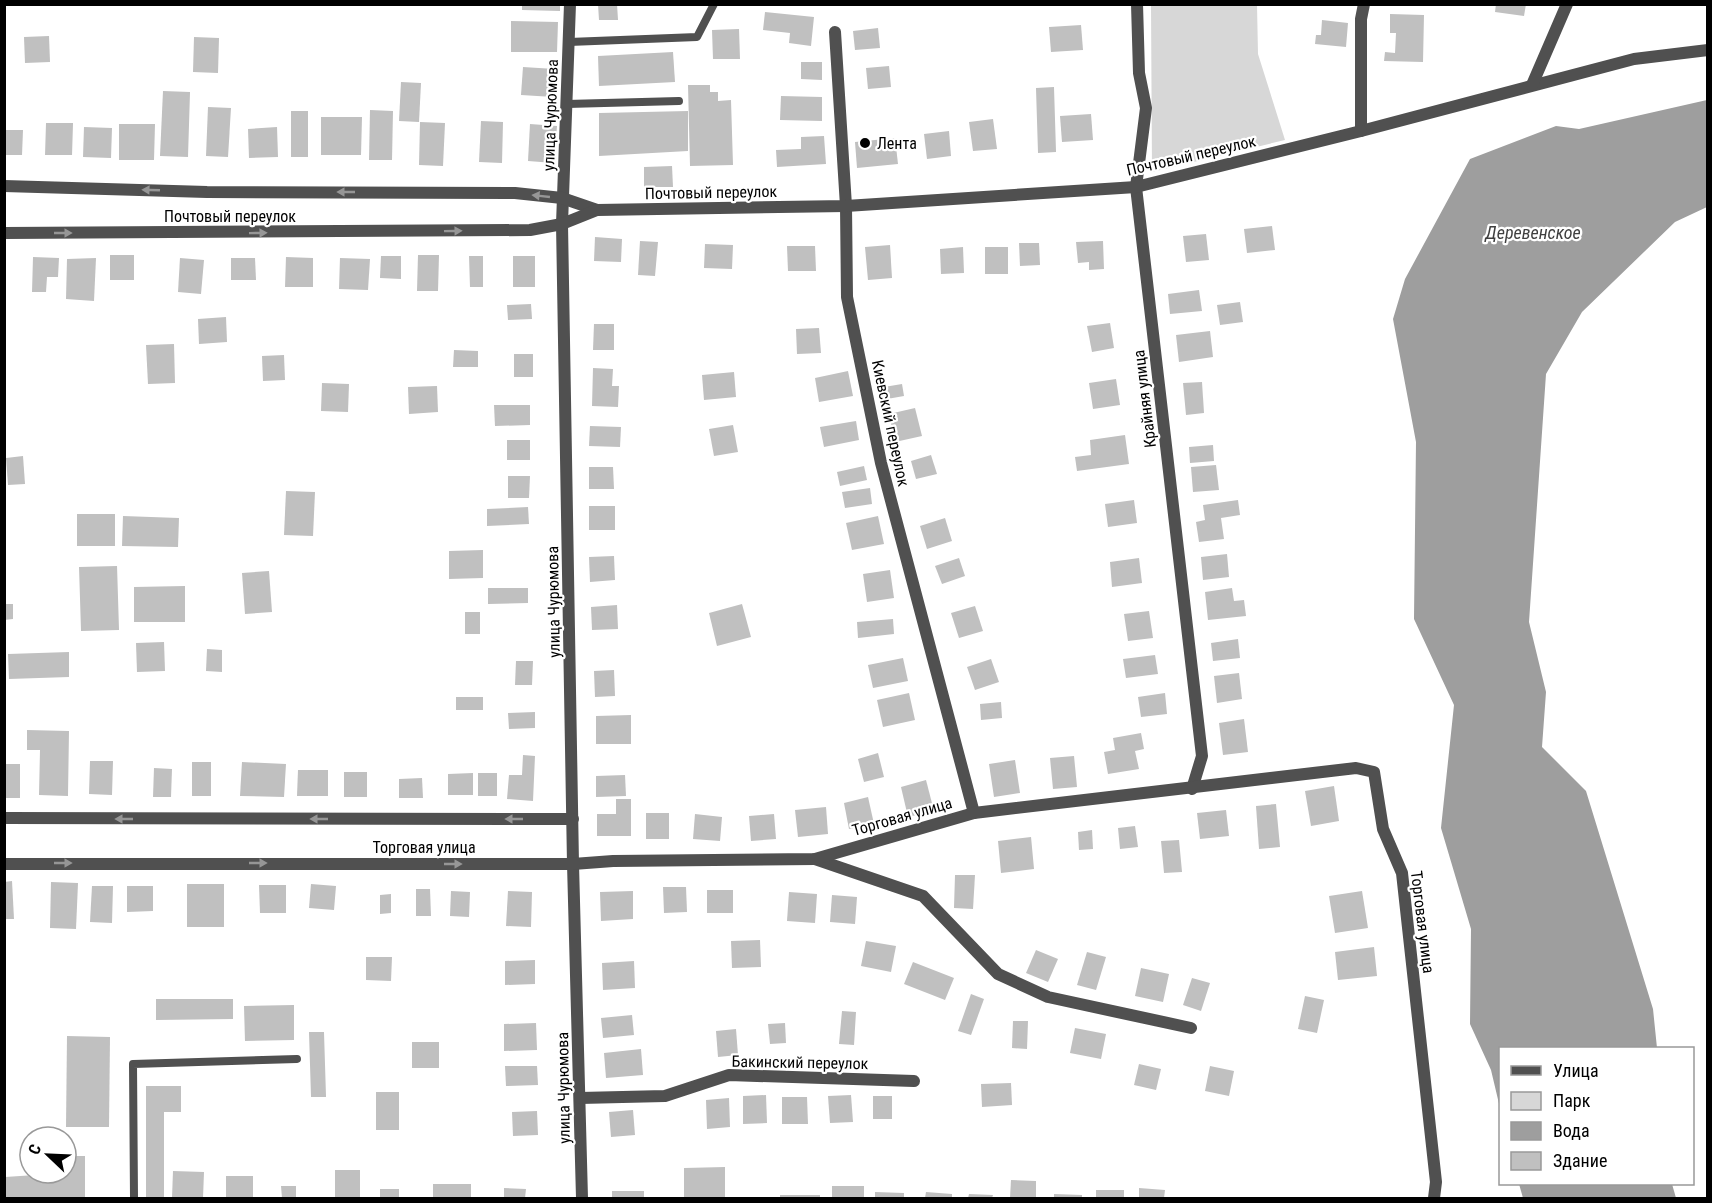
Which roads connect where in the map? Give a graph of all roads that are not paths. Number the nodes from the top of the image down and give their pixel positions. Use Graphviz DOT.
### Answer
graph roads {
  1 [pos="570,4"];
  2 [pos="714,4"];
  3 [pos="1137,4"];
  4 [pos="1364,4"];
  5 [pos="1567,4"];
  6 [pos="835,32"];
  7 [pos="569,42"];
  8 [pos="1707,50"];
  9 [pos="1532,85"];
  10 [pos="679,101"];
  11 [pos="567,104"];
  12 [pos="1361,131"];
  13 [pos="4,186"];
  14 [pos="1136,187"];
  15 [pos="562,198"];
  16 [pos="846,206"];
  17 [pos="597,210"];
  18 [pos="562,224"];
  19 [pos="4,233"];
  20 [pos="1192,789"];
  21 [pos="974,813"];
  22 [pos="4,818"];
  23 [pos="573,819"];
  24 [pos="815,859"];
  25 [pos="4,864"];
  26 [pos="573,864"];
  27 [pos="1191,1028"];
  28 [pos="297,1059"];
  29 [pos="914,1081"];
  30 [pos="580,1098"];
  31 [pos="134,1198"];
  32 [pos="582,1198"];
  33 [pos="1434,1198"];
  1 -- 7 [label="street, улица Чурюмова"];
  2 -- 7 [label="lane"];
  3 -- 14 [label="street, Крайняя улица"];
  4 -- 12 [label="street"];
  5 -- 9 [label="street"];
  6 -- 16 [label="street, Киевский переулок"];
  7 -- 11 [label="street, улица Чурюмова"];
  8 -- 9 [label="street, Почтовый переулок"];
  9 -- 12 [label="street, Почтовый переулок"];
  10 -- 11 [label="lane"];
  11 -- 15 [label="street, улица Чурюмова"];
  12 -- 14 [label="street, Почтовый переулок"];
  15 -- 13 [label="street, Почтовый переулок, one-way"];
  14 -- 16 [label="street, Почтовый переулок"];
  14 -- 20 [label="street, Крайняя улица"];
  15 -- 17 [label="street, Почтовый переулок"];
  15 -- 18 [label="street, улица Чурюмова"];
  16 -- 17 [label="street, Почтовый переулок"];
  16 -- 21 [label="street, Киевский переулок"];
  17 -- 18 [label="street, Почтовый переулок"];
  19 -- 18 [label="street, Почтовый переулок, one-way"];
  18 -- 23 [label="street, улица Чурюмова"];
  20 -- 21 [label="street, Торговая улица"];
  20 -- 33 [label="street, Торговая улица"];
  21 -- 24 [label="street, Торговая улица"];
  23 -- 22 [label="street, Торговая улица, one-way"];
  23 -- 26 [label="street, улица Чурюмова"];
  24 -- 26 [label="street, Торговая улица"];
  24 -- 27 [label="street"];
  25 -- 26 [label="street, Торговая улица, one-way"];
  26 -- 30 [label="street, улица Чурюмова"];
  28 -- 31 [label="lane"];
  29 -- 30 [label="street, Бакинский переулок"];
  30 -- 32 [label="street, улица Чурюмова"];
}
